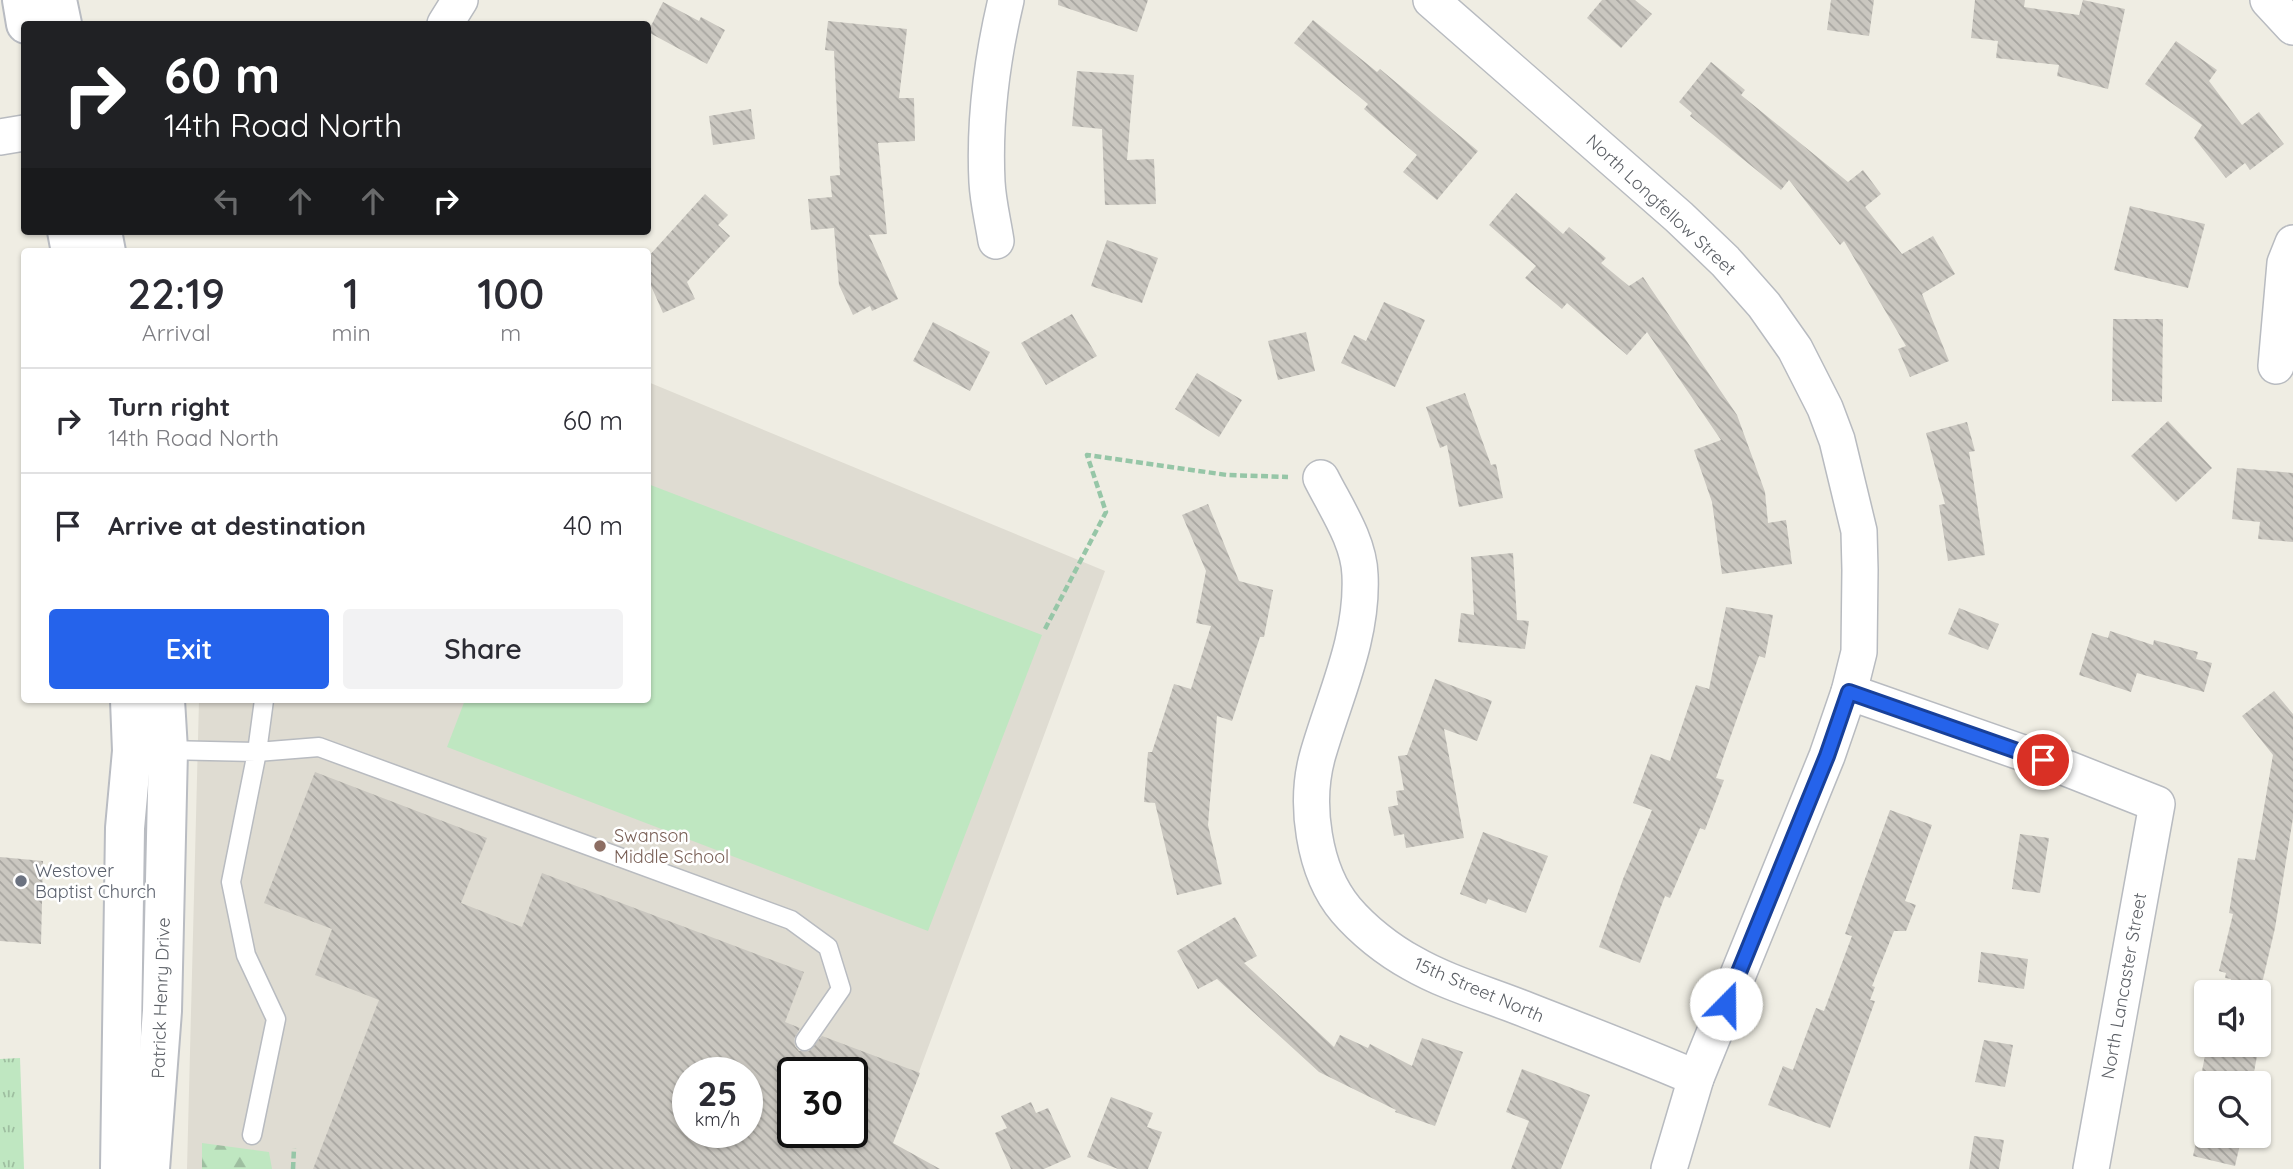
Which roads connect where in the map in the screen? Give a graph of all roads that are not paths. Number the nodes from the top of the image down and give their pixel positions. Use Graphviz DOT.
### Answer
graph roads {
  1 [pos="22,0"];
  2 [pos="57,0"];
  3 [pos="1006,0"];
  4 [pos="2268,0"];
  5 [pos="1450,5"];
  6 [pos="26,21"];
  7 [pos="61,21"];
  8 [pos="2293,27"];
  9 [pos="21,134"];
  10 [pos="0,138"];
  11 [pos="996,241"];
  12 [pos="2293,243"];
  13 [pos="2276,366"];
  14 [pos="1321,478"];
  15 [pos="1849,692"];
  16 [pos="131,703"];
  17 [pos="164,703"];
  18 [pos="264,703"];
  19 [pos="150,750"];
  20 [pos="257,752"];
  21 [pos="804,1041"];
  22 [pos="1696,1078"];
  23 [pos="252,1135"];
  24 [pos="120,1169"];
  25 [pos="150,1169"];
  26 [pos="1669,1169"];
  27 [pos="2091,1169"];
  1 -- 6 [label="street"];
  2 -- 7 [label="street"];
  3 -- 11 [label="street"];
  4 -- 8 [label="street"];
  5 -- 15 [label="street, North Longfellow Street"];
  9 -- 10 [label="street"];
  12 -- 13 [label="street"];
  14 -- 22 [label="street, 15th Street North"];
  15 -- 22 [label="street, North Longfellow Street"];
  15 -- 27 [label="street, North Lancaster Street"];
  16 -- 19 [label="street, Patrick Henry Drive"];
  17 -- 19 [label="street, Patrick Henry Drive"];
  18 -- 20 [label="lane"];
  19 -- 20 [label="lane"];
  19 -- 24 [label="street, Patrick Henry Drive"];
  19 -- 25 [label="street, Patrick Henry Drive"];
  20 -- 21 [label="lane"];
  20 -- 23 [label="lane"];
  22 -- 26 [label="street, North Longfellow Street"];
}
